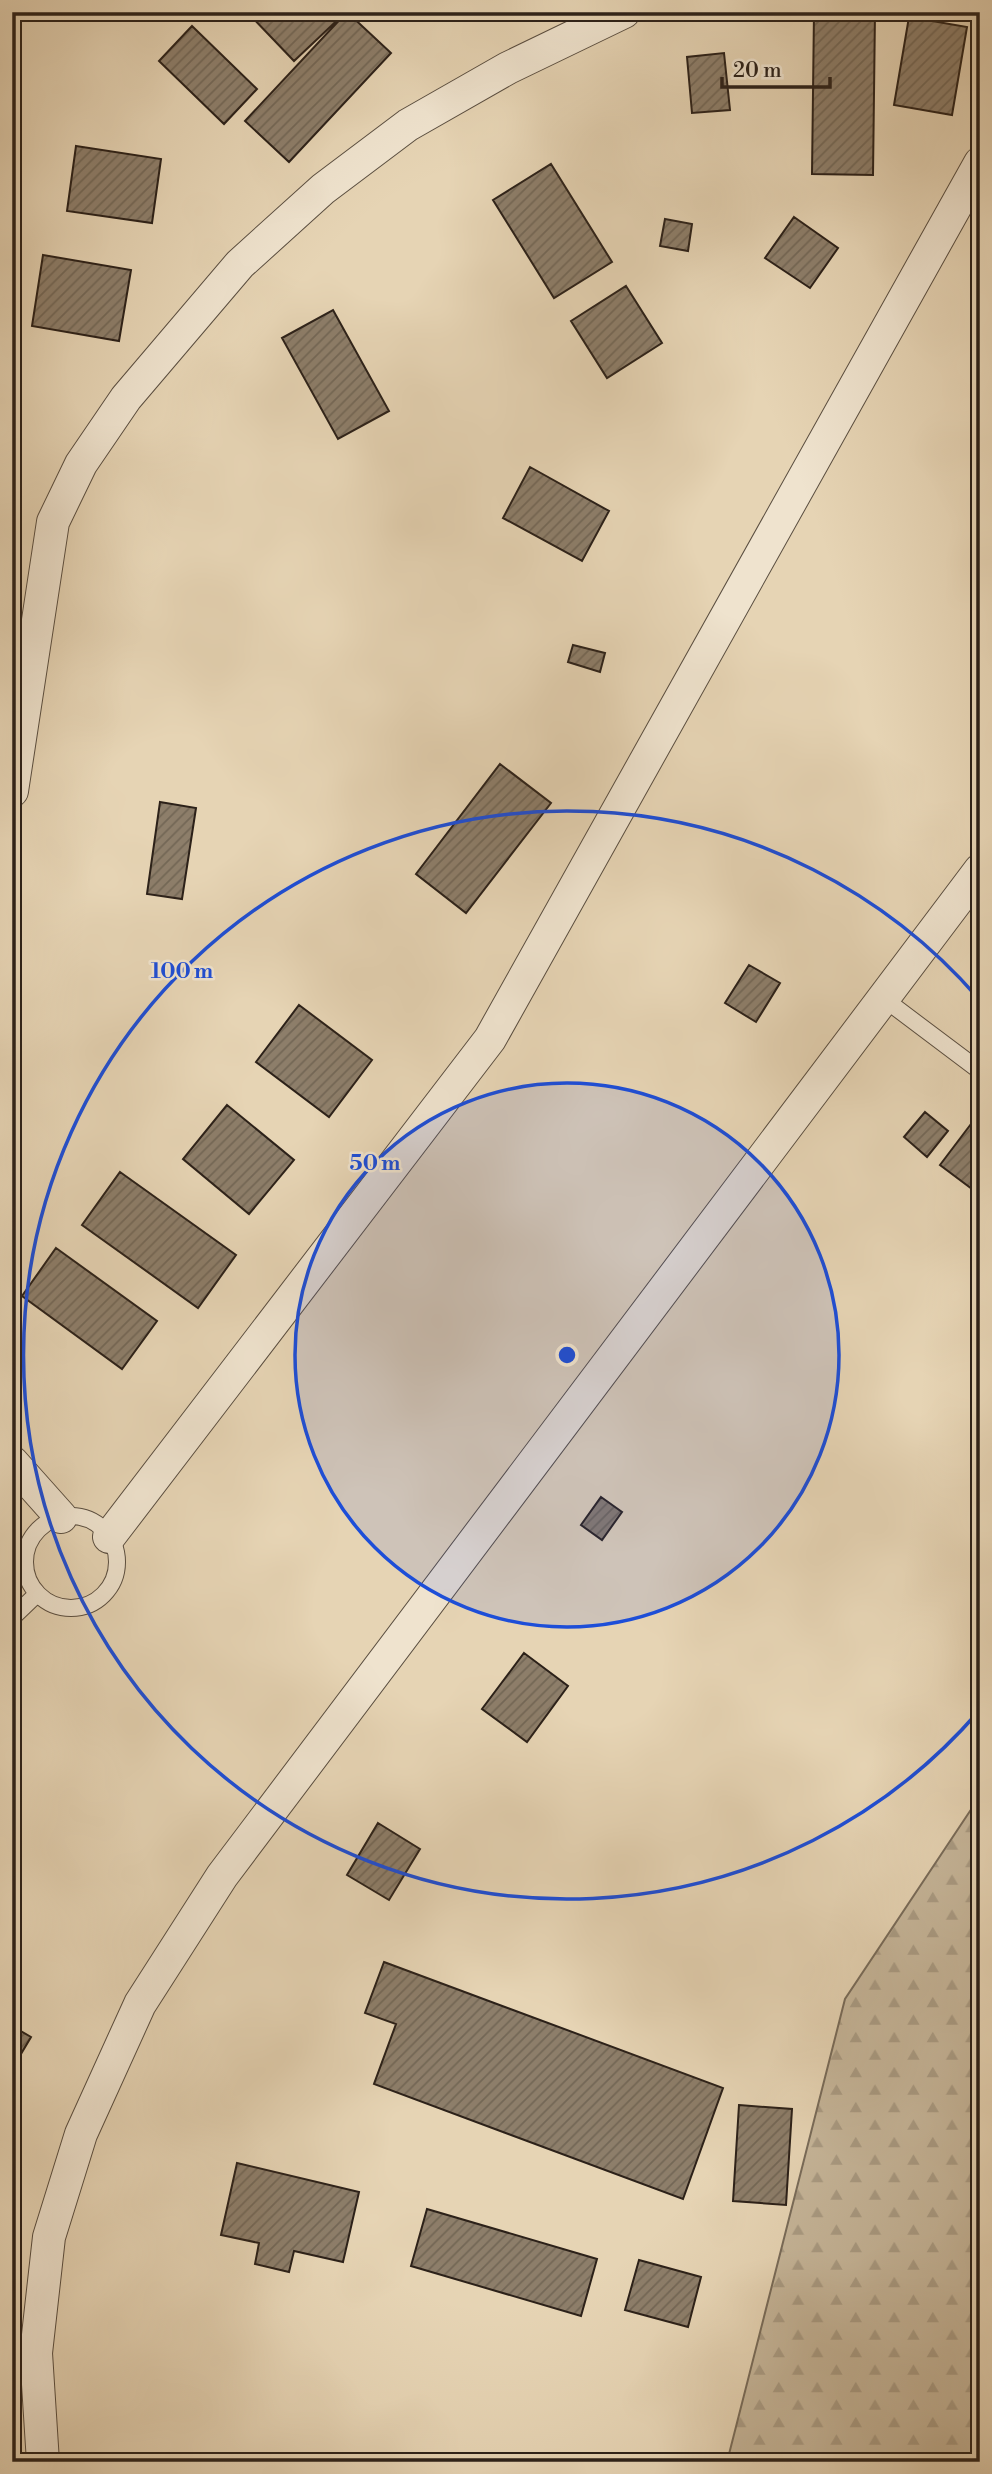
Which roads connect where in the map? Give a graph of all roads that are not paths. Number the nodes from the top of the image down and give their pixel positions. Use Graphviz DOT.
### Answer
graph roads {
  1 [pos="624,12"];
  2 [pos="980,163"];
  3 [pos="12,791"];
  4 [pos="980,870"];
  5 [pos="883,998"];
  6 [pos="980,1071"];
  7 [pos="12,1462"];
  8 [pos="61,1517"];
  9 [pos="109,1537"];
  10 [pos="37,1594"];
  11 [pos="12,1618"];
  12 [pos="43,2462"];
  1 -- 3 [label="street"];
  2 -- 9 [label="street"];
  4 -- 5 [label="street"];
  5 -- 6 [label="lane"];
  5 -- 12 [label="street"];
  7 -- 8 [label="street"];
  8 -- 9 [label="lane"];
  8 -- 10 [label="lane"];
  9 -- 10 [label="lane"];
  10 -- 11 [label="lane"];
}
